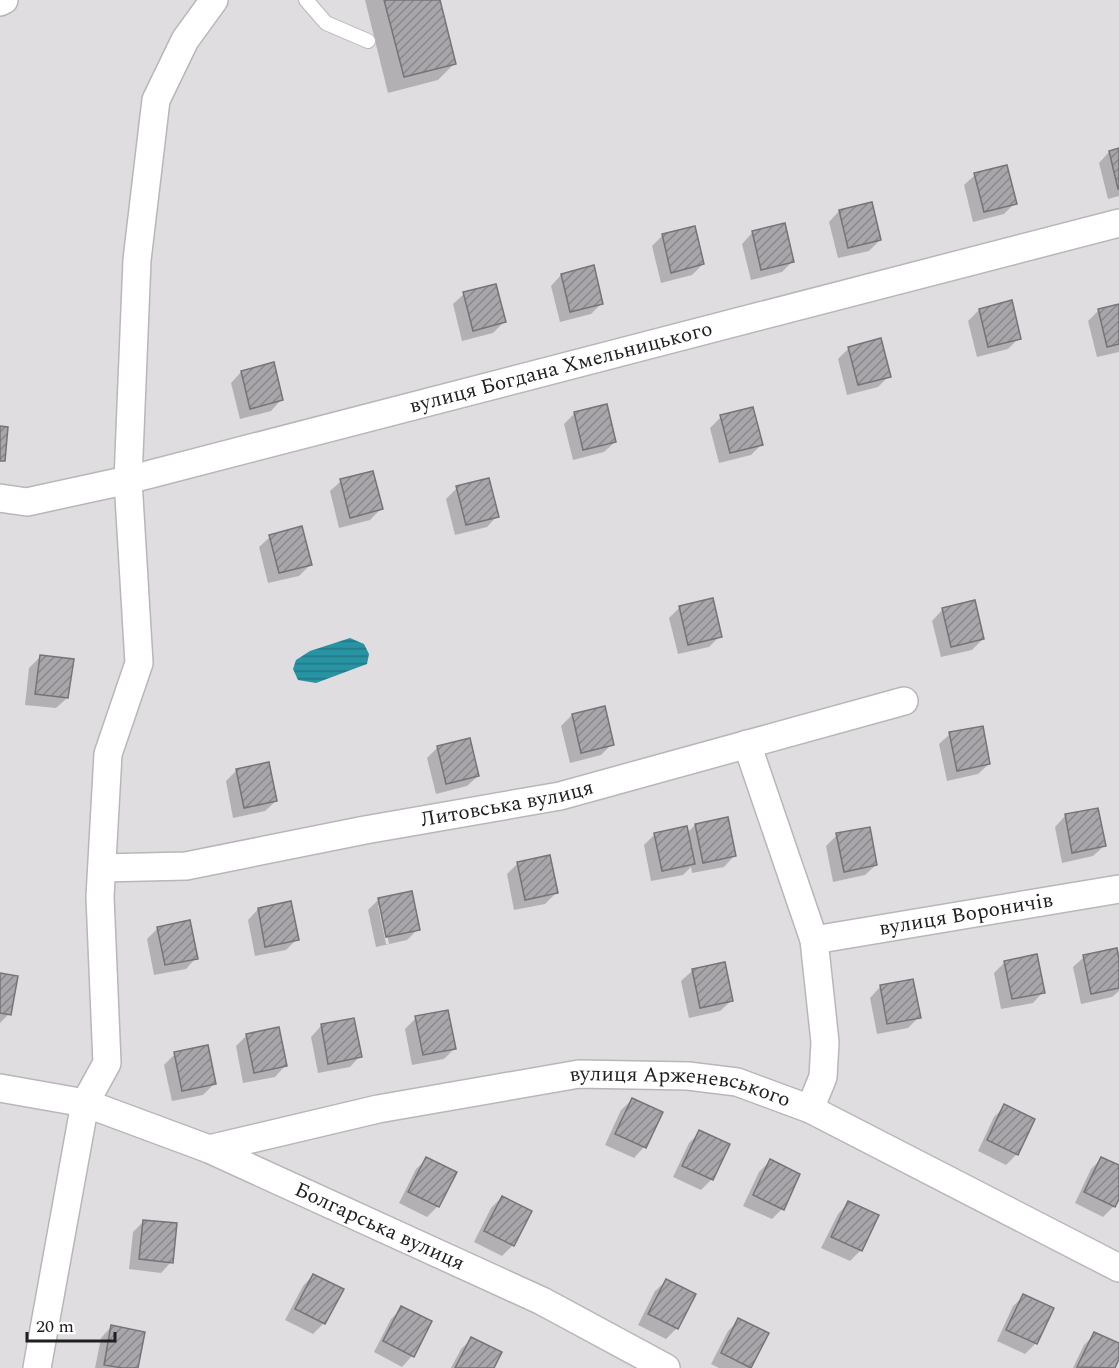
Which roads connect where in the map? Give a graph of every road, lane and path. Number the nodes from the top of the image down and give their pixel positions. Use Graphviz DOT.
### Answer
graph roads {
  1 [pos="214,0"];
  2 [pos="306,0"];
  3 [pos="368,41"];
  4 [pos="1119,223"];
  5 [pos="128,480"];
  6 [pos="0,498"];
  7 [pos="904,701"];
  8 [pos="747,744"];
  9 [pos="102,868"];
  10 [pos="1119,889"];
  11 [pos="814,940"];
  12 [pos="0,1088"];
  13 [pos="85,1103"];
  14 [pos="810,1109"];
  15 [pos="209,1149"];
  16 [pos="1119,1268"];
  17 [pos="37,1368"];
  18 [pos="666,1368"];
  1 -- 5 [label="street"];
  2 -- 3 [label="lane"];
  4 -- 5 [label="street, вулиця Богдана Хмельницького"];
  5 -- 6 [label="street, вулиця Богдана Хмельницького"];
  5 -- 9 [label="street"];
  7 -- 8 [label="street, Литовська вулиця"];
  8 -- 9 [label="street, Литовська вулиця"];
  8 -- 11 [label="street"];
  9 -- 13 [label="street"];
  10 -- 11 [label="street, вулиця Вороничів"];
  11 -- 14 [label="street"];
  12 -- 13 [label="street, Болгарська вулиця"];
  13 -- 15 [label="street, Болгарська вулиця"];
  13 -- 17 [label="street"];
  14 -- 15 [label="street, вулиця Арженевського"];
  14 -- 16 [label="street, вулиця Арженевського"];
  15 -- 18 [label="street, Болгарська вулиця"];
}
